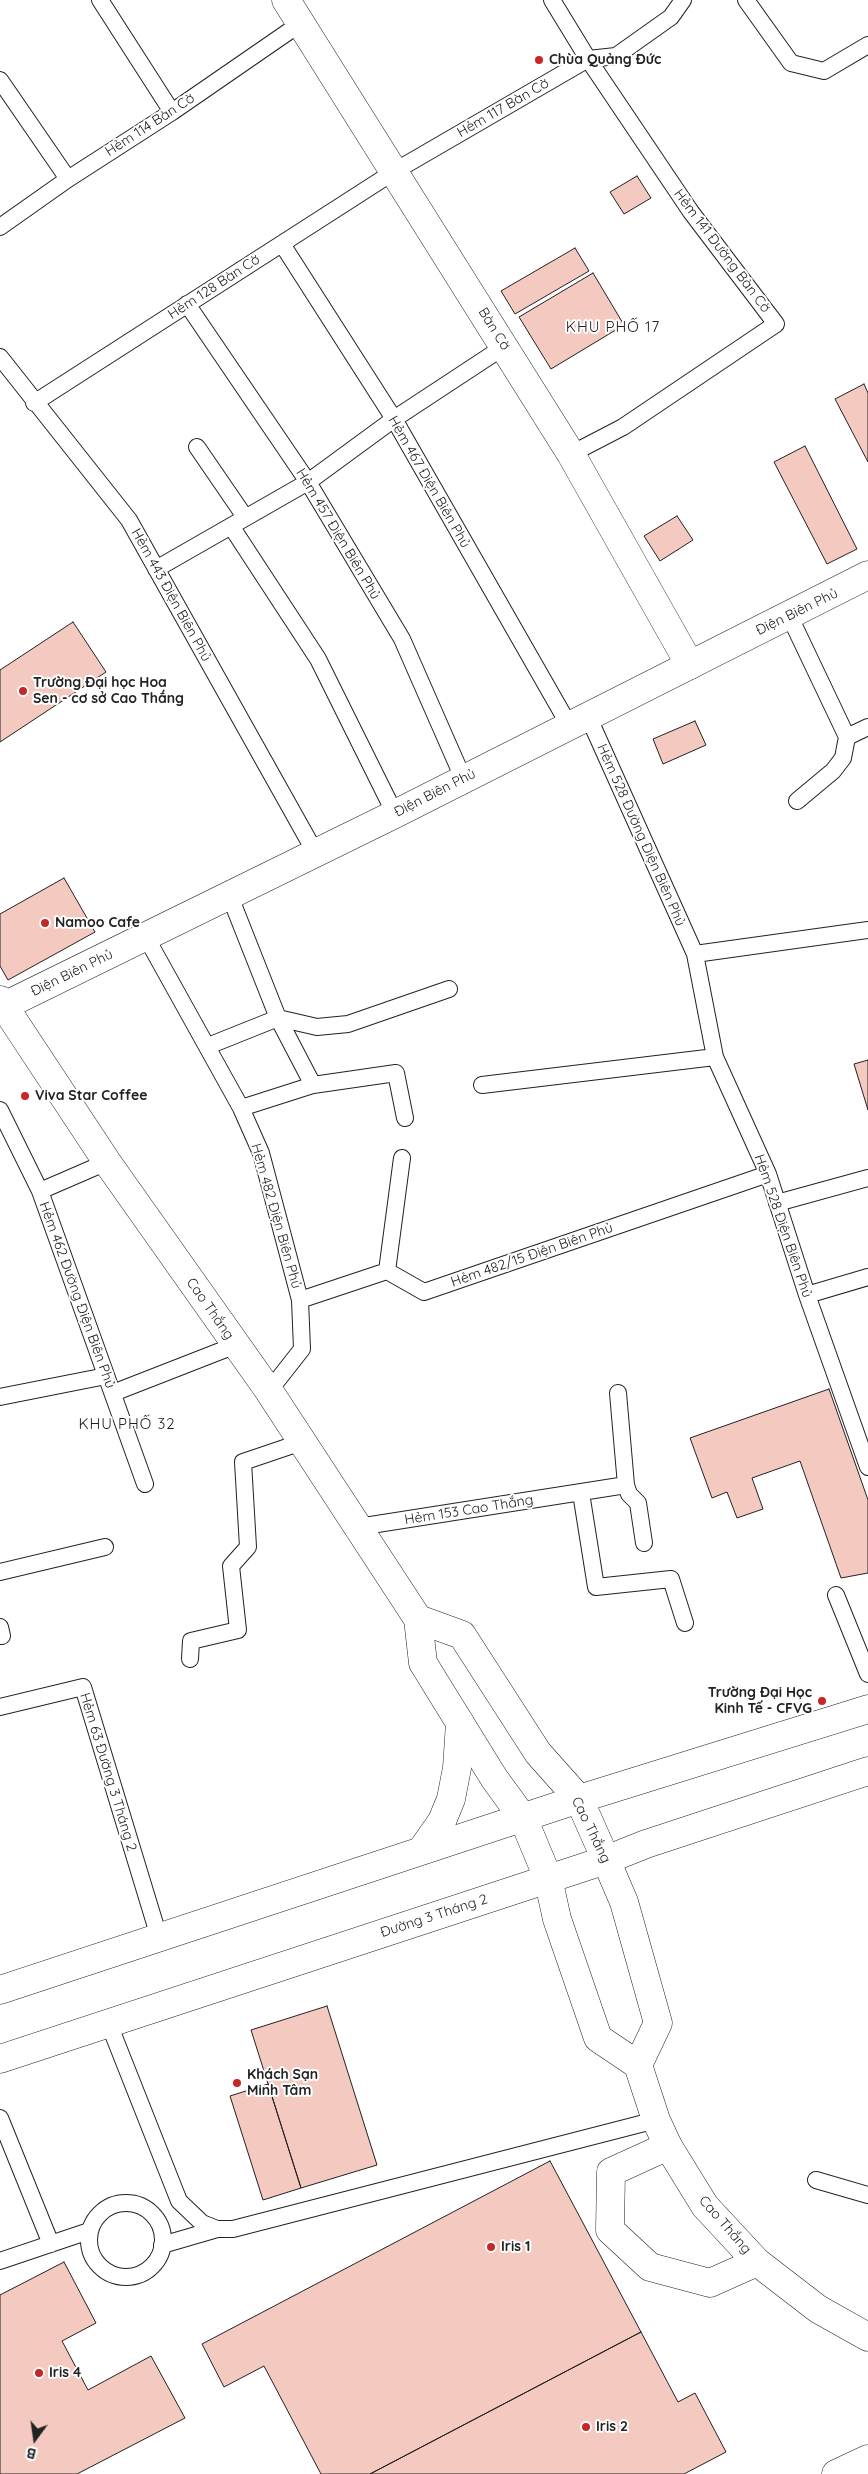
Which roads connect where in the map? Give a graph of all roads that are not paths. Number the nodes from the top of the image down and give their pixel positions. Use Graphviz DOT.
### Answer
graph roads {
  1 [pos="100,0"];
  2 [pos="552,0"];
  3 [pos="683,0"];
  4 [pos="746,0"];
  5 [pos="291,6"];
  6 [pos="868,45"];
  7 [pos="588,59"];
  8 [pos="0,80"];
  9 [pos="172,112"];
  10 [pos="395,171"];
  11 [pos="68,179"];
  12 [pos="0,228"];
  13 [pos="282,244"];
  14 [pos="187,304"];
  15 [pos="505,346"];
  16 [pos="0,357"];
  17 [pos="34,402"];
  18 [pos="394,419"];
  19 [pos="197,448"];
  20 [pos="571,454"];
  21 [pos="308,482"];
  22 [pos="245,517"];
  23 [pos="230,526"];
  24 [pos="156,569"];
  25 [pos="868,575"];
  26 [pos="789,615"];
  27 [pos="690,665"];
  28 [pos="578,721"];
  29 [pos="868,727"];
  30 [pos="847,737"];
  31 [pos="463,778"];
  32 [pos="797,801"];
  33 [pos="395,814"];
  34 [pos="315,852"];
  35 [pos="230,894"];
  36 [pos="868,930"];
  37 [pos="146,937"];
  38 [pos="695,954"];
  39 [pos="450,989"];
  40 [pos="1,1005"];
  41 [pos="278,1018"];
  42 [pos="208,1046"];
  43 [pos="715,1057"];
  44 [pos="313,1085"];
  45 [pos="482,1085"];
  46 [pos="242,1108"];
  47 [pos="0,1110"];
  48 [pos="406,1118"];
  49 [pos="402,1158"];
  50 [pos="107,1162"];
  51 [pos="768,1174"];
  52 [pos="868,1178"];
  53 [pos="40,1191"];
  54 [pos="777,1203"];
  55 [pos="387,1271"];
  56 [pos="868,1277"];
  57 [pos="807,1295"];
  58 [pos="300,1300"];
  59 [pos="236,1345"];
  60 [pos="106,1376"];
  61 [pos="269,1390"];
  62 [pos="113,1393"];
  63 [pos="618,1393"];
  64 [pos="0,1397"];
  65 [pos="302,1442"];
  66 [pos="868,1467"];
  67 [pos="145,1484"];
  68 [pos="626,1484"];
  69 [pos="581,1493"];
  70 [pos="358,1527"];
  71 [pos="644,1543"];
  72 [pos="105,1547"];
  73 [pos="0,1572"];
  74 [pos="836,1595"];
  75 [pos="418,1619"];
  76 [pos="685,1623"];
  77 [pos="0,1628"];
  78 [pos="0,1636"];
  79 [pos="190,1658"];
  80 [pos="868,1674"];
  81 [pos="0,1707"];
  82 [pos="868,1708"];
  83 [pos="460,1723"];
  84 [pos="868,1771"];
  85 [pos="578,1799"];
  86 [pos="523,1818"];
  87 [pos="421,1851"];
  88 [pos="606,1860"];
  89 [pos="548,1878"];
  90 [pos="159,1937"];
  91 [pos="0,1990"];
  92 [pos="109,2024"];
  93 [pos="0,2059"];
  94 [pos="638,2065"];
  95 [pos="0,2118"];
  96 [pos="656,2120"];
  97 [pos="668,2146"];
  98 [pos="816,2180"];
  99 [pos="868,2195"];
  100 [pos="217,2229"];
  101 [pos="89,2231"];
  102 [pos="51,2244"];
  103 [pos="162,2245"];
  104 [pos="0,2261"];
  105 [pos="757,2262"];
  106 [pos="868,2338"];
  107 [pos="868,2459"];
  108 [pos="836,2474"];
  1 -- 9 [label="lane"];
  2 -- 7 [label="lane, Hẻm 141 Đường Bàn Cờ"];
  3 -- 7 [label="lane, Hẻm 117 Bàn Cờ"];
  4 -- 6 [label="lane"];
  5 -- 9 [label="lane, Hẻm 114 Bàn Cờ"];
  5 -- 10 [label="main road, Bàn Cờ"];
  7 -- 10 [label="lane, Hẻm 117 Bàn Cờ"];
  7 -- 20 [label="lane, Hẻm 141 Đường Bàn Cờ"];
  8 -- 11 [label="lane"];
  9 -- 11 [label="lane, Hẻm 114 Bàn Cờ"];
  10 -- 13 [label="lane, Hẻm 128 Bàn Cờ"];
  10 -- 15 [label="main road, Bàn Cờ"];
  11 -- 12 [label="lane, Hẻm 114 Bàn Cờ"];
  13 -- 14 [label="lane, Hẻm 128 Bàn Cờ"];
  13 -- 18 [label="lane, Hẻm 467 Ðiện Biên Phủ"];
  14 -- 17 [label="lane, Hẻm 128 Bàn Cờ"];
  14 -- 21 [label="lane, Hẻm 457 Ðiện Biên Phủ"];
  15 -- 18 [label="lane"];
  15 -- 20 [label="main road, Bàn Cờ"];
  16 -- 17 [label="lane, Hẻm 443 Ðiện Biên Phủ"];
  17 -- 24 [label="lane, Hẻm 443 Ðiện Biên Phủ"];
  18 -- 21 [label="lane"];
  18 -- 28 [label="lane, Hẻm 467 Ðiện Biên Phủ"];
  19 -- 22 [label="lane"];
  20 -- 27 [label="main road, Bàn Cờ"];
  21 -- 22 [label="lane"];
  21 -- 31 [label="lane, Hẻm 457 Ðiện Biên Phủ"];
  22 -- 23 [label="lane"];
  23 -- 24 [label="lane"];
  23 -- 33 [label="lane"];
  24 -- 34 [label="lane, Hẻm 443 Ðiện Biên Phủ"];
  25 -- 26 [label="main road, Điện Biên Phủ"];
  26 -- 27 [label="main road, Điện Biên Phủ"];
  26 -- 30 [label="lane"];
  27 -- 28 [label="main road, Điện Biên Phủ"];
  28 -- 31 [label="main road, Điện Biên Phủ"];
  28 -- 38 [label="lane, Hẻm 528 Đường Điện Biên Phủ"];
  29 -- 30 [label="lane"];
  30 -- 32 [label="lane"];
  31 -- 33 [label="main road, Điện Biên Phủ"];
  33 -- 34 [label="main road, Điện Biên Phủ"];
  34 -- 35 [label="main road, Điện Biên Phủ"];
  35 -- 37 [label="main road, Điện Biên Phủ"];
  35 -- 41 [label="lane"];
  36 -- 38 [label="lane"];
  37 -- 40 [label="main road, Điện Biên Phủ"];
  37 -- 42 [label="lane, Hẻm 482 Điện Biên Phủ"];
  38 -- 43 [label="lane, Hẻm 528 Điện Biên Phủ"];
  39 -- 41 [label="lane"];
  40 -- 50 [label="main road, Cao Thắng"];
  41 -- 42 [label="lane"];
  41 -- 44 [label="lane"];
  42 -- 46 [label="lane, Hẻm 482 Điện Biên Phủ"];
  43 -- 45 [label="lane"];
  43 -- 51 [label="lane, Hẻm 528 Điện Biên Phủ"];
  44 -- 46 [label="lane"];
  44 -- 48 [label="lane"];
  46 -- 58 [label="lane, Hẻm 482 Điện Biên Phủ"];
  47 -- 53 [label="lane, Hẻm 462 Đường Điện Biên Phủ"];
  49 -- 55 [label="lane"];
  50 -- 53 [label="lane"];
  50 -- 59 [label="main road, Cao Thắng"];
  51 -- 54 [label="lane, Hẻm 528 Điện Biên Phủ"];
  51 -- 55 [label="lane, Hẻm 482/15 Điện Biên Phủ"];
  52 -- 54 [label="lane"];
  53 -- 60 [label="lane, Hẻm 462 Đường Điện Biên Phủ"];
  54 -- 57 [label="lane, Hẻm 528 Điện Biên Phủ"];
  55 -- 58 [label="lane"];
  56 -- 57 [label="lane"];
  57 -- 66 [label="lane, Hẻm 528 Điện Biên Phủ"];
  58 -- 61 [label="lane, Hẻm 482 Điện Biên Phủ"];
  59 -- 61 [label="main road, Cao Thắng"];
  59 -- 62 [label="lane"];
  60 -- 62 [label="lane, Hẻm 462 Đường Điện Biên Phủ"];
  60 -- 64 [label="lane"];
  61 -- 65 [label="main road, Cao Thắng"];
  62 -- 67 [label="lane, Hẻm 462 Đường Điện Biên Phủ"];
  63 -- 68 [label="lane"];
  65 -- 70 [label="main road, Cao Thắng"];
  65 -- 79 [label="lane"];
  68 -- 69 [label="lane, Hẻm 153 Cao Thắng"];
  68 -- 71 [label="lane"];
  69 -- 70 [label="lane, Hẻm 153 Cao Thắng"];
  69 -- 76 [label="lane"];
  70 -- 75 [label="main road, Cao Thắng"];
  72 -- 73 [label="lane"];
  74 -- 80 [label="lane"];
  75 -- 83 [label="main road, Cao Thắng"];
  75 -- 85 [label="main road, Cao Thắng"];
  77 -- 78 [label="lane"];
  81 -- 90 [label="lane, Hẻm 63 Đường 3 Tháng 2"];
  82 -- 85 [label="main road"];
  83 -- 86 [label="main road, Cao Thắng"];
  83 -- 87 [label="main road"];
  84 -- 88 [label="main road, Đường 3 Tháng 2"];
  85 -- 86 [label="main road"];
  85 -- 88 [label="main road, Cao Thắng"];
  86 -- 87 [label="main road"];
  86 -- 89 [label="main road, Cao Thắng"];
  87 -- 90 [label="main road"];
  88 -- 89 [label="main road, Đường 3 Tháng 2"];
  88 -- 94 [label="main road, Cao Thắng"];
  89 -- 92 [label="main road, Đường 3 Tháng 2"];
  89 -- 94 [label="main road, Cao Thắng"];
  90 -- 91 [label="main road"];
  92 -- 93 [label="main road, Đường 3 Tháng 2"];
  92 -- 100 [label="lane"];
  94 -- 96 [label="main road, Cao Thắng"];
  95 -- 102 [label="lane"];
  96 -- 97 [label="main road, Cao Thắng"];
  96 -- 100 [label="lane"];
  97 -- 105 [label="main road, Cao Thắng"];
  97 -- 105 [label="main road"];
  98 -- 99 [label="lane"];
  100 -- 103 [label="lane"];
  101 -- 102 [label="lane"];
  101 -- 103 [label="lane"];
  101 -- 103 [label="lane"];
  102 -- 104 [label="lane"];
  105 -- 106 [label="main road, Cao Thắng"];
  107 -- 108 [label="main road"];
}
